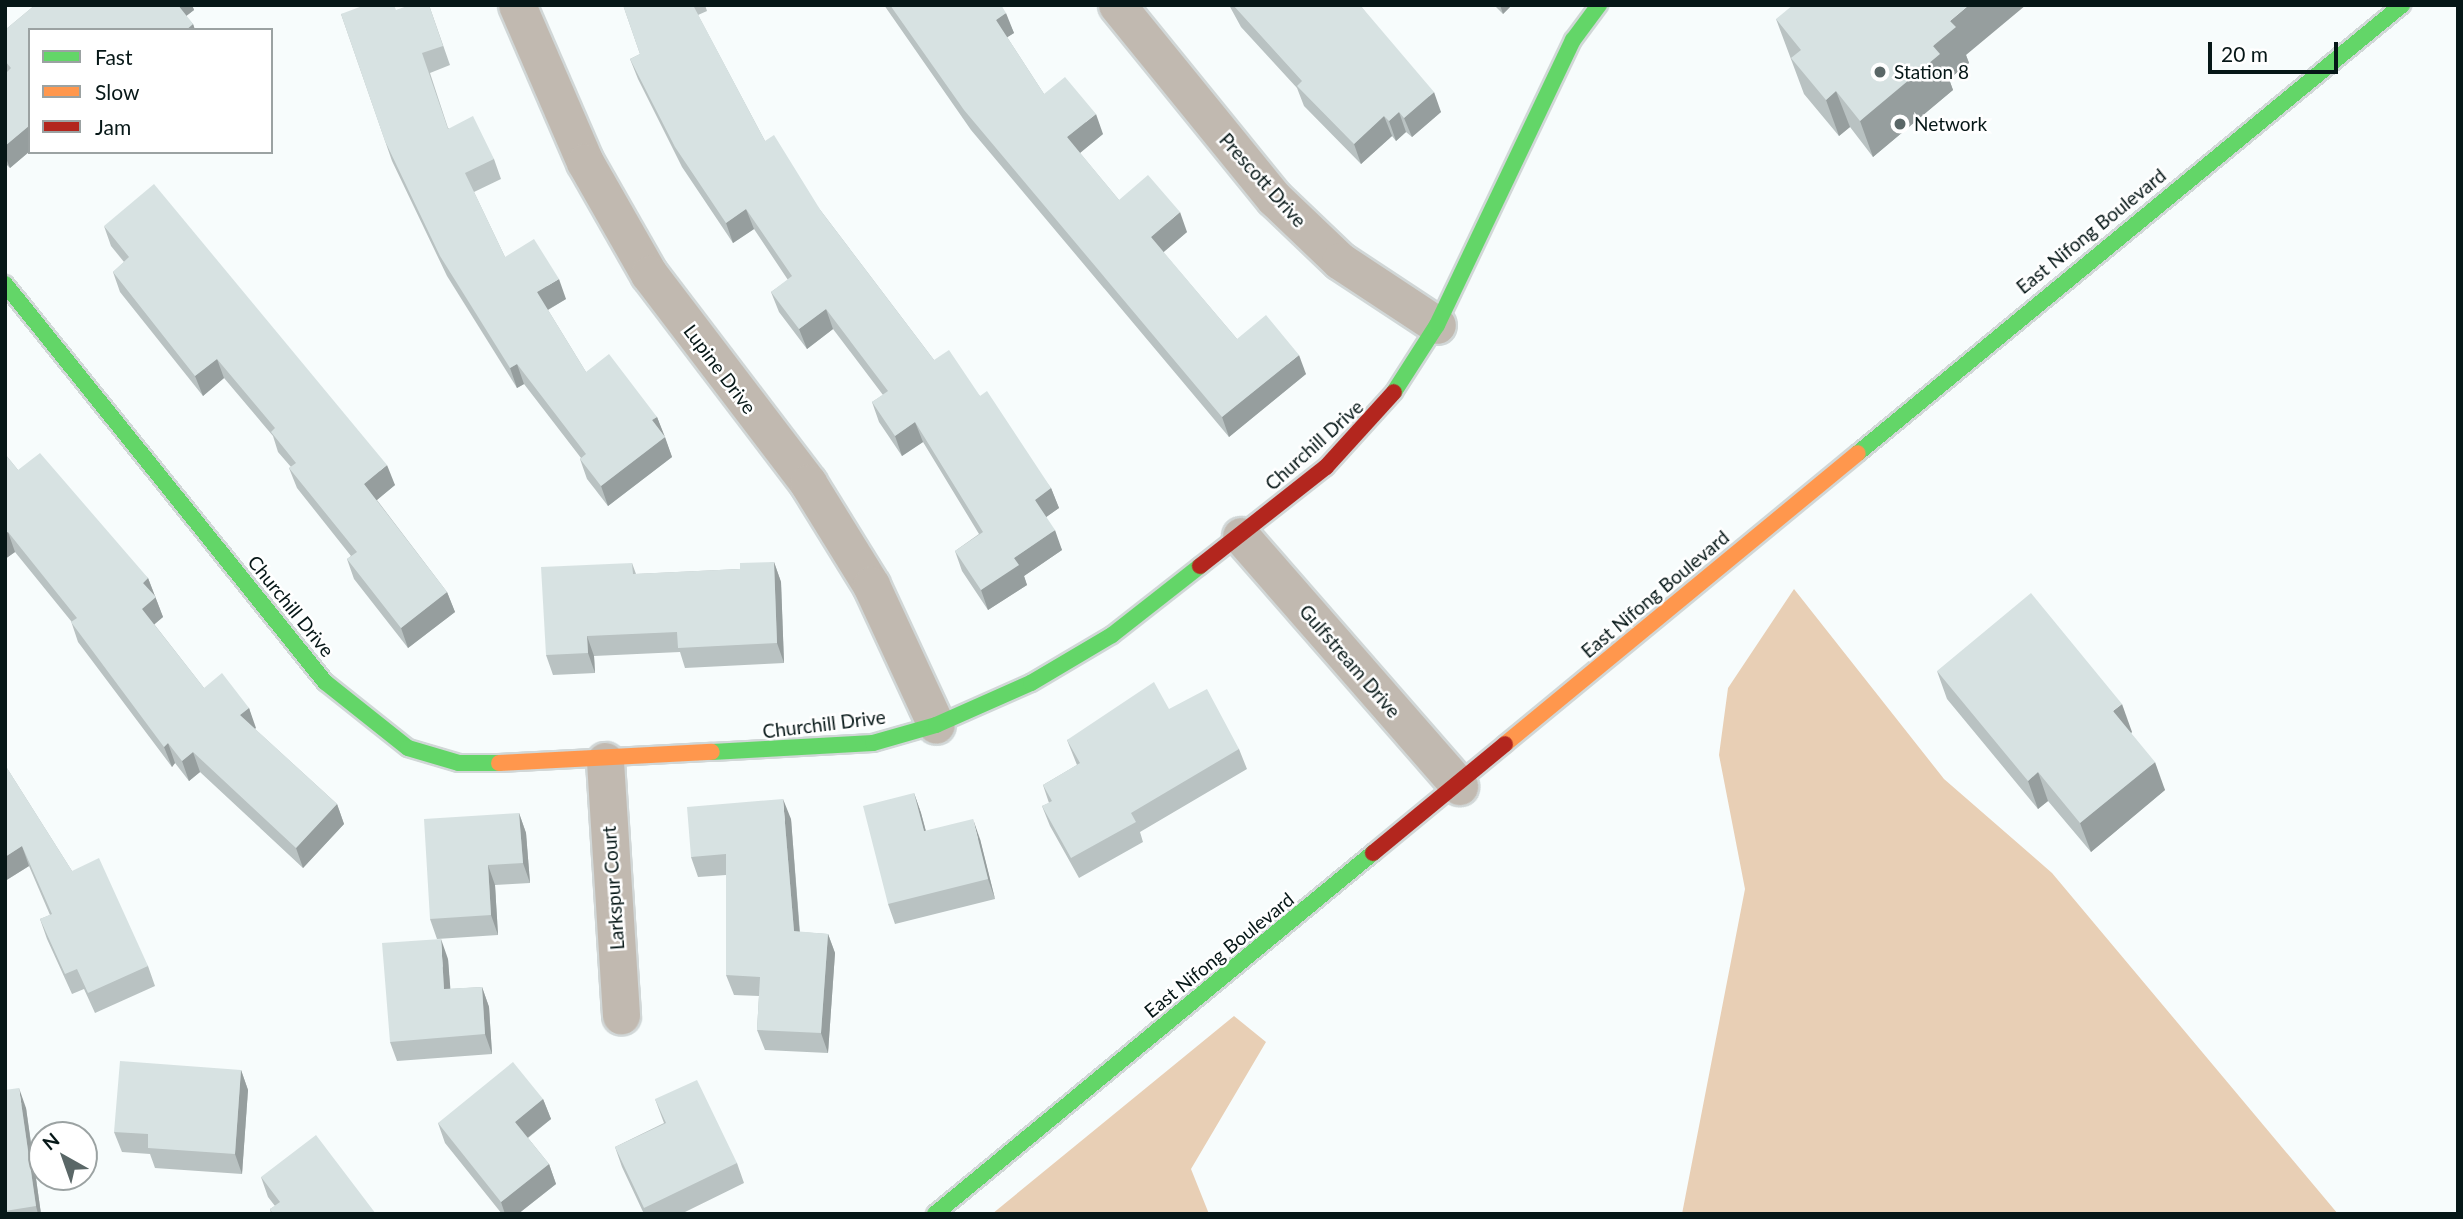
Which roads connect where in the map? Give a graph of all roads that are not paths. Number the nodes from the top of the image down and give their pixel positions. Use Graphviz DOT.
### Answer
graph roads {
  1 [pos="517,5"];
  2 [pos="1117,5"];
  3 [pos="1599,5"];
  4 [pos="2402,5"];
  5 [pos="5,284"];
  6 [pos="1437,325"];
  7 [pos="1241,536"];
  8 [pos="936,724"];
  9 [pos="605,761"];
  10 [pos="1459,786"];
  11 [pos="621,1015"];
  12 [pos="935,1214"];
  1 -- 8 [label="street, Lupine Drive"];
  2 -- 6 [label="street, Prescott Drive"];
  3 -- 6 [label="street, Churchill Drive"];
  4 -- 10 [label="street, East Nifong Boulevard"];
  5 -- 9 [label="street, Churchill Drive"];
  6 -- 7 [label="street, Churchill Drive"];
  7 -- 8 [label="street, Churchill Drive"];
  7 -- 10 [label="street, Gulfstream Drive"];
  8 -- 9 [label="street, Churchill Drive"];
  9 -- 11 [label="street, Larkspur Court"];
  10 -- 12 [label="street, East Nifong Boulevard"];
}
